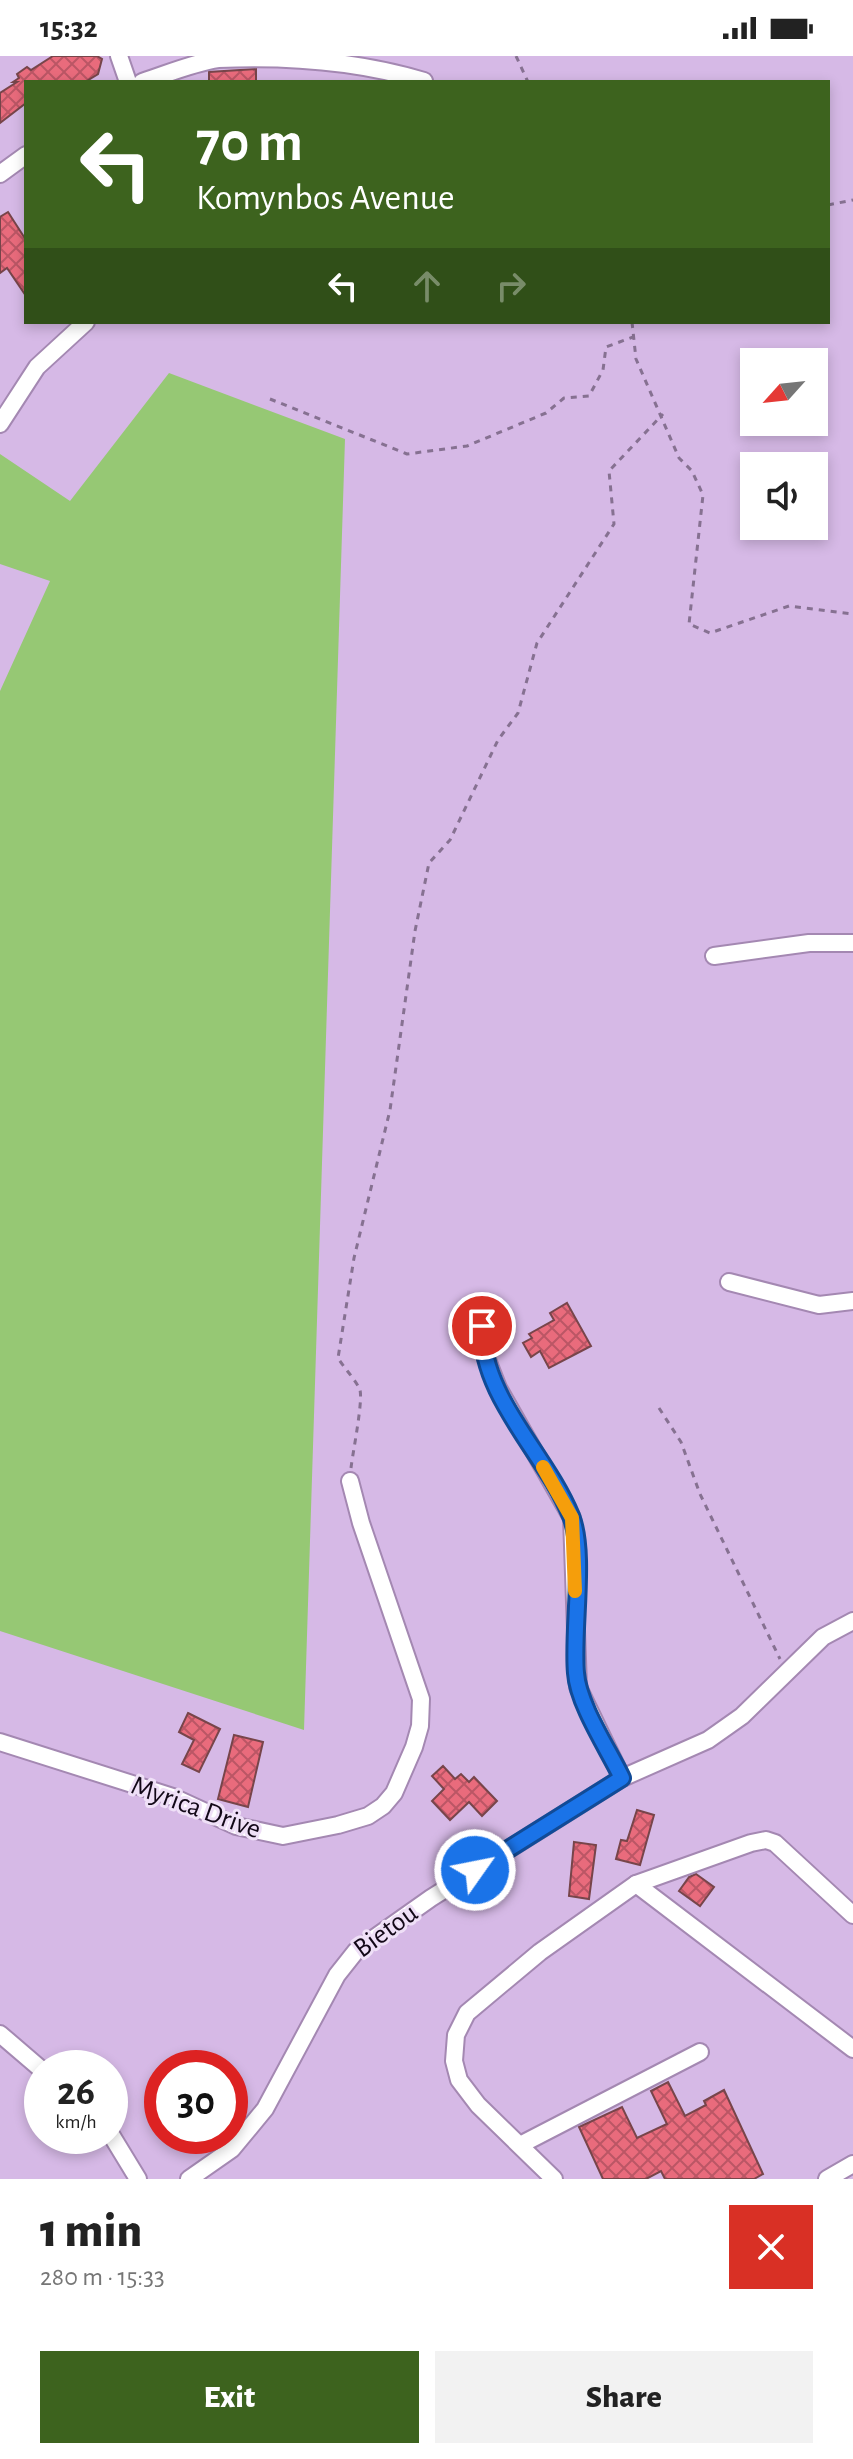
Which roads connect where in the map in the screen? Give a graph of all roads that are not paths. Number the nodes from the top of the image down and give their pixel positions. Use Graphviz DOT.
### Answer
graph roads {
  1 [pos="119,56"];
  2 [pos="127,80"];
  3 [pos="149,80"];
  4 [pos="421,80"];
  5 [pos="24,156"];
  6 [pos="0,174"];
  7 [pos="84,324"];
  8 [pos="0,424"];
  9 [pos="853,943"];
  10 [pos="714,956"];
  11 [pos="729,1282"];
  12 [pos="853,1301"];
  13 [pos="482,1326"];
  14 [pos="350,1481"];
  15 [pos="853,1621"];
  16 [pos="0,1742"];
  17 [pos="622,1778"];
  18 [pos="636,1884"];
  19 [pos="853,1915"];
  20 [pos="0,2034"];
  21 [pos="853,2049"];
  22 [pos="700,2052"];
  23 [pos="24,2055"];
  24 [pos="520,2145"];
  25 [pos="123,2154"];
  26 [pos="853,2164"];
  27 [pos="138,2179"];
  28 [pos="189,2179"];
  29 [pos="554,2179"];
  30 [pos="827,2179"];
  1 -- 2 [label="street"];
  3 -- 4 [label="street"];
  5 -- 6 [label="street"];
  7 -- 8 [label="street"];
  9 -- 10 [label="street"];
  11 -- 12 [label="street"];
  13 -- 17 [label="street"];
  14 -- 16 [label="street, Myrica Drive"];
  15 -- 17 [label="street, Bietou"];
  17 -- 28 [label="street, Bietou"];
  18 -- 19 [label="street"];
  18 -- 21 [label="street"];
  18 -- 24 [label="street"];
  20 -- 23 [label="street"];
  22 -- 24 [label="street"];
  24 -- 29 [label="street"];
  25 -- 27 [label="street"];
  26 -- 30 [label="street"];
}
